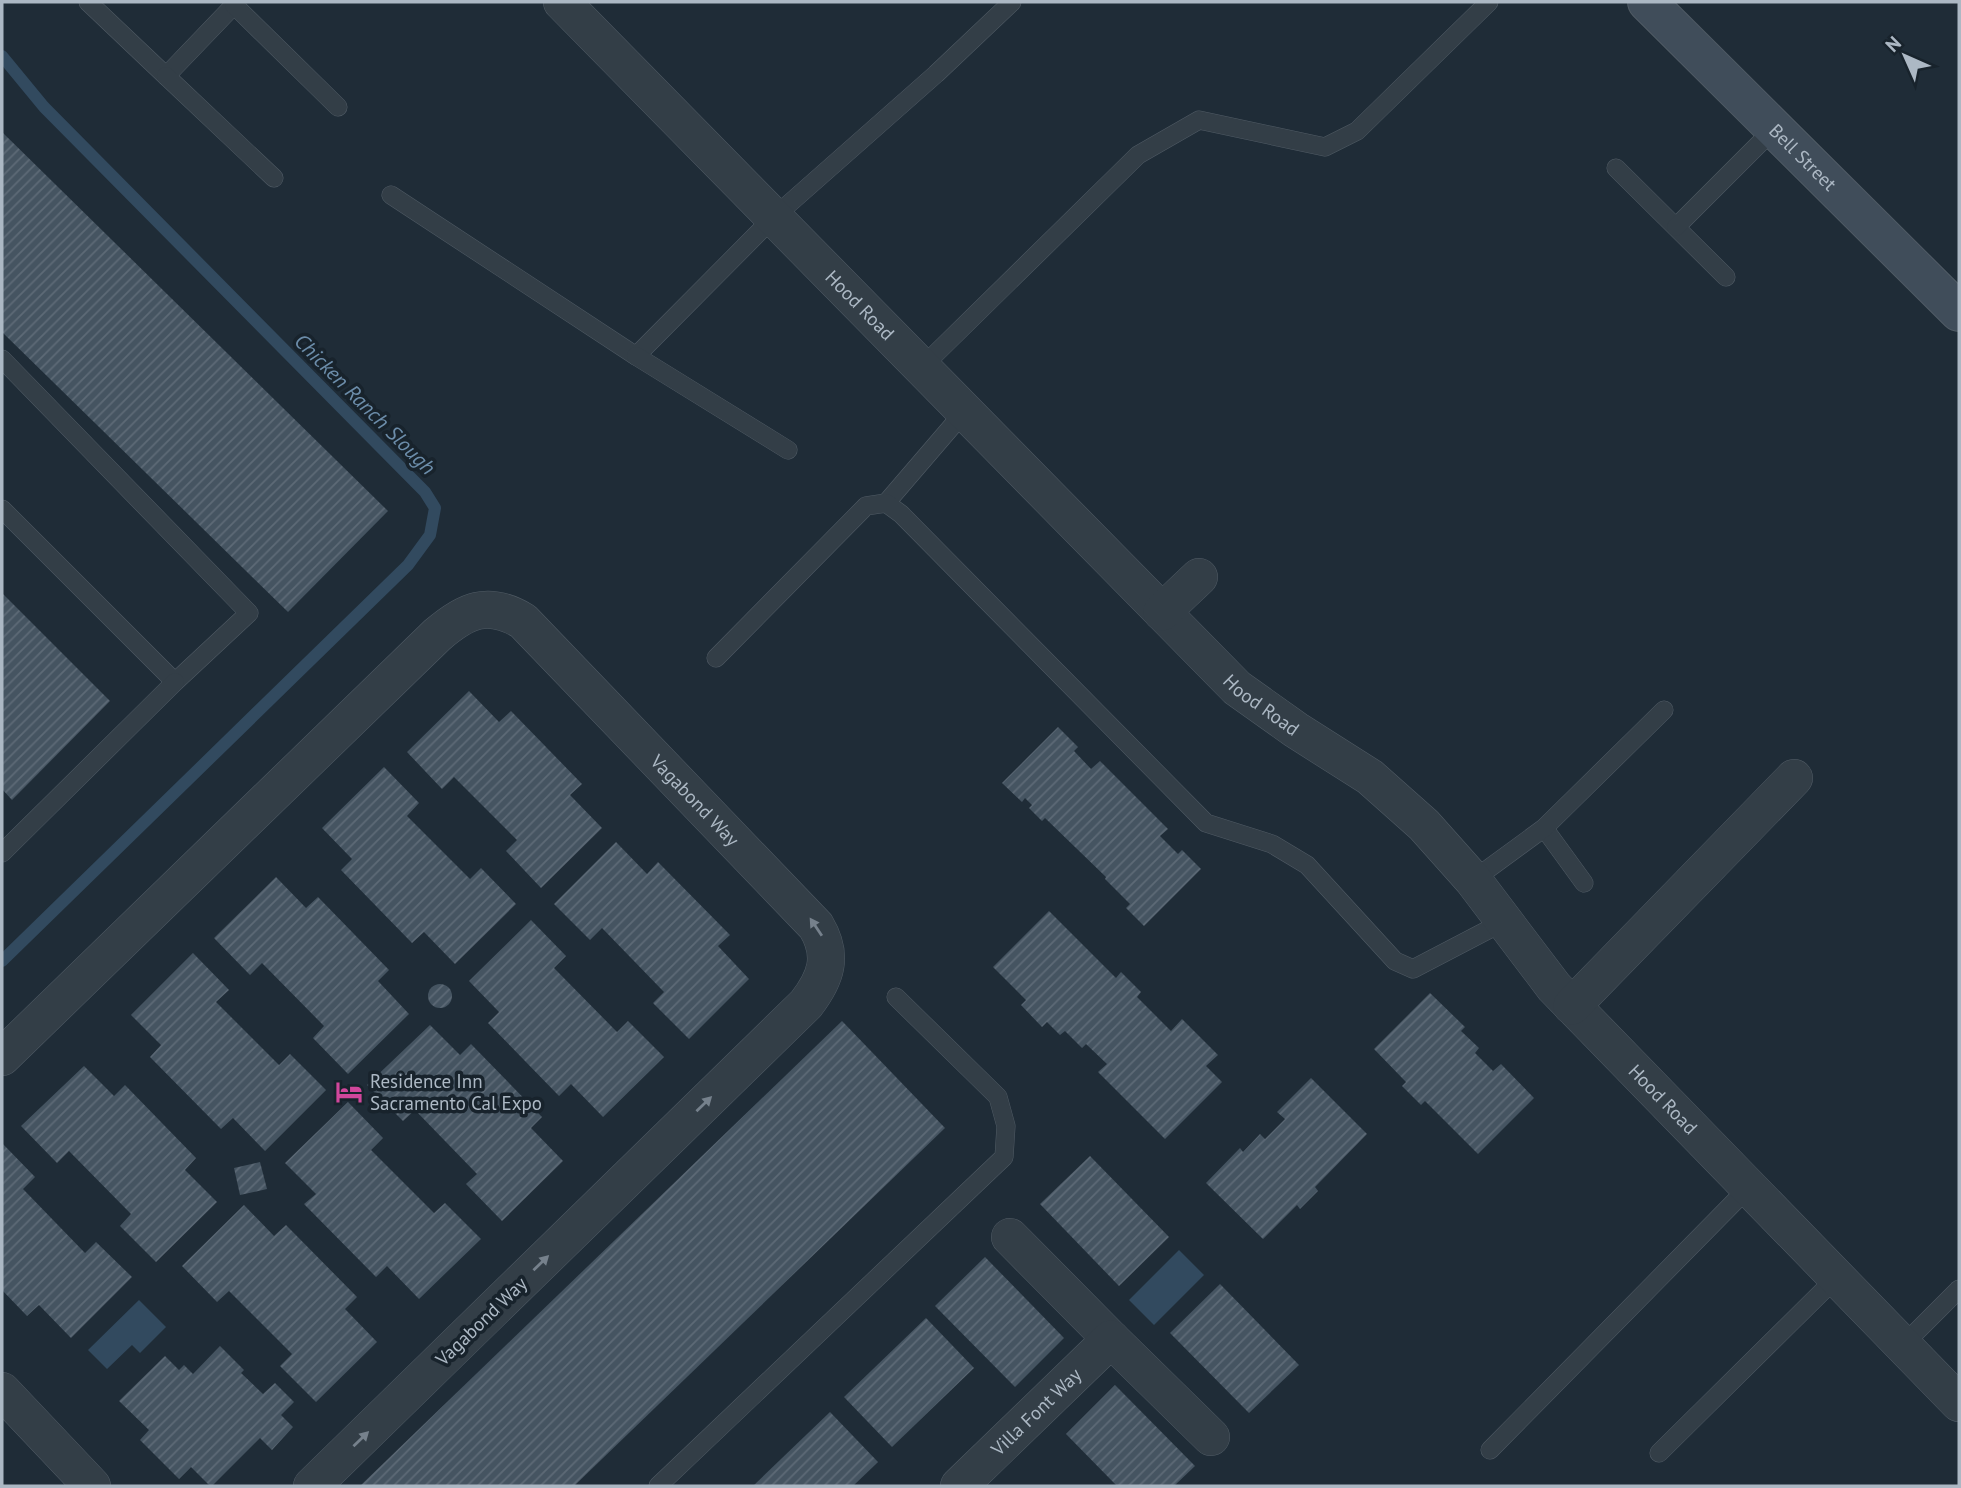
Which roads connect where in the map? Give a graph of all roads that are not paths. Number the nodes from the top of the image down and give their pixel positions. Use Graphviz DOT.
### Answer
graph roads {
  1 [pos="88,2"];
  2 [pos="564,2"];
  3 [pos="1012,2"];
  4 [pos="1489,2"];
  5 [pos="1647,2"];
  6 [pos="235,3"];
  7 [pos="166,76"];
  8 [pos="338,107"];
  9 [pos="1775,128"];
  10 [pos="1616,168"];
  11 [pos="274,178"];
  12 [pos="391,195"];
  13 [pos="774,217"];
  14 [pos="1676,227"];
  15 [pos="1726,277"];
  16 [pos="1957,307"];
  17 [pos="636,356"];
  18 [pos="5,368"];
  19 [pos="921,368"];
  20 [pos="965,411"];
  21 [pos="788,450"];
  22 [pos="887,503"];
  23 [pos="2,509"];
  24 [pos="1199,577"];
  25 [pos="1162,612"];
  26 [pos="716,658"];
  27 [pos="176,682"];
  28 [pos="1664,710"];
  29 [pos="1794,778"];
  30 [pos="1544,828"];
  31 [pos="2,853"];
  32 [pos="1473,880"];
  33 [pos="1584,883"];
  34 [pos="1505,921"];
  35 [pos="896,997"];
  36 [pos="1572,1006"];
  37 [pos="2,1057"];
  38 [pos="1749,1187"];
  39 [pos="1010,1237"];
  40 [pos="1837,1277"];
  41 [pos="1959,1289"];
  42 [pos="1111,1339"];
  43 [pos="1903,1345"];
  44 [pos="2,1391"];
  45 [pos="1959,1403"];
  46 [pos="1211,1437"];
  47 [pos="1490,1450"];
  48 [pos="1659,1453"];
  49 [pos="84,1484"];
  50 [pos="312,1486"];
  51 [pos="658,1486"];
  52 [pos="959,1486"];
  1 -- 7 [label="lane"];
  2 -- 13 [label="street, Hood Road"];
  3 -- 13 [label="lane"];
  4 -- 19 [label="lane"];
  5 -- 9 [label="street, Bell Street"];
  6 -- 7 [label="lane"];
  6 -- 8 [label="lane"];
  7 -- 11 [label="lane"];
  9 -- 14 [label="lane"];
  9 -- 16 [label="street, Bell Street"];
  10 -- 14 [label="lane"];
  12 -- 17 [label="lane"];
  13 -- 17 [label="lane"];
  13 -- 19 [label="street, Hood Road"];
  14 -- 15 [label="lane"];
  17 -- 21 [label="lane"];
  18 -- 27 [label="lane"];
  19 -- 20 [label="street, Hood Road"];
  20 -- 22 [label="lane"];
  20 -- 25 [label="street, Hood Road"];
  22 -- 26 [label="lane"];
  22 -- 34 [label="lane"];
  23 -- 27 [label="lane"];
  24 -- 25 [label="street"];
  25 -- 32 [label="street, Hood Road"];
  27 -- 31 [label="lane"];
  28 -- 30 [label="lane"];
  29 -- 36 [label="street"];
  30 -- 32 [label="lane"];
  30 -- 33 [label="lane"];
  32 -- 34 [label="street, Hood Road"];
  34 -- 36 [label="street, Hood Road"];
  35 -- 51 [label="lane"];
  36 -- 38 [label="street, Hood Road"];
  50 -- 37 [label="street, Vagabond Way, one-way"];
  38 -- 40 [label="street, Hood Road"];
  38 -- 47 [label="lane"];
  39 -- 42 [label="street"];
  40 -- 43 [label="street, Hood Road"];
  40 -- 48 [label="lane"];
  41 -- 43 [label="lane"];
  42 -- 46 [label="street"];
  42 -- 52 [label="street, Villa Font Way"];
  43 -- 45 [label="street, Hood Road"];
  44 -- 49 [label="street"];
}
